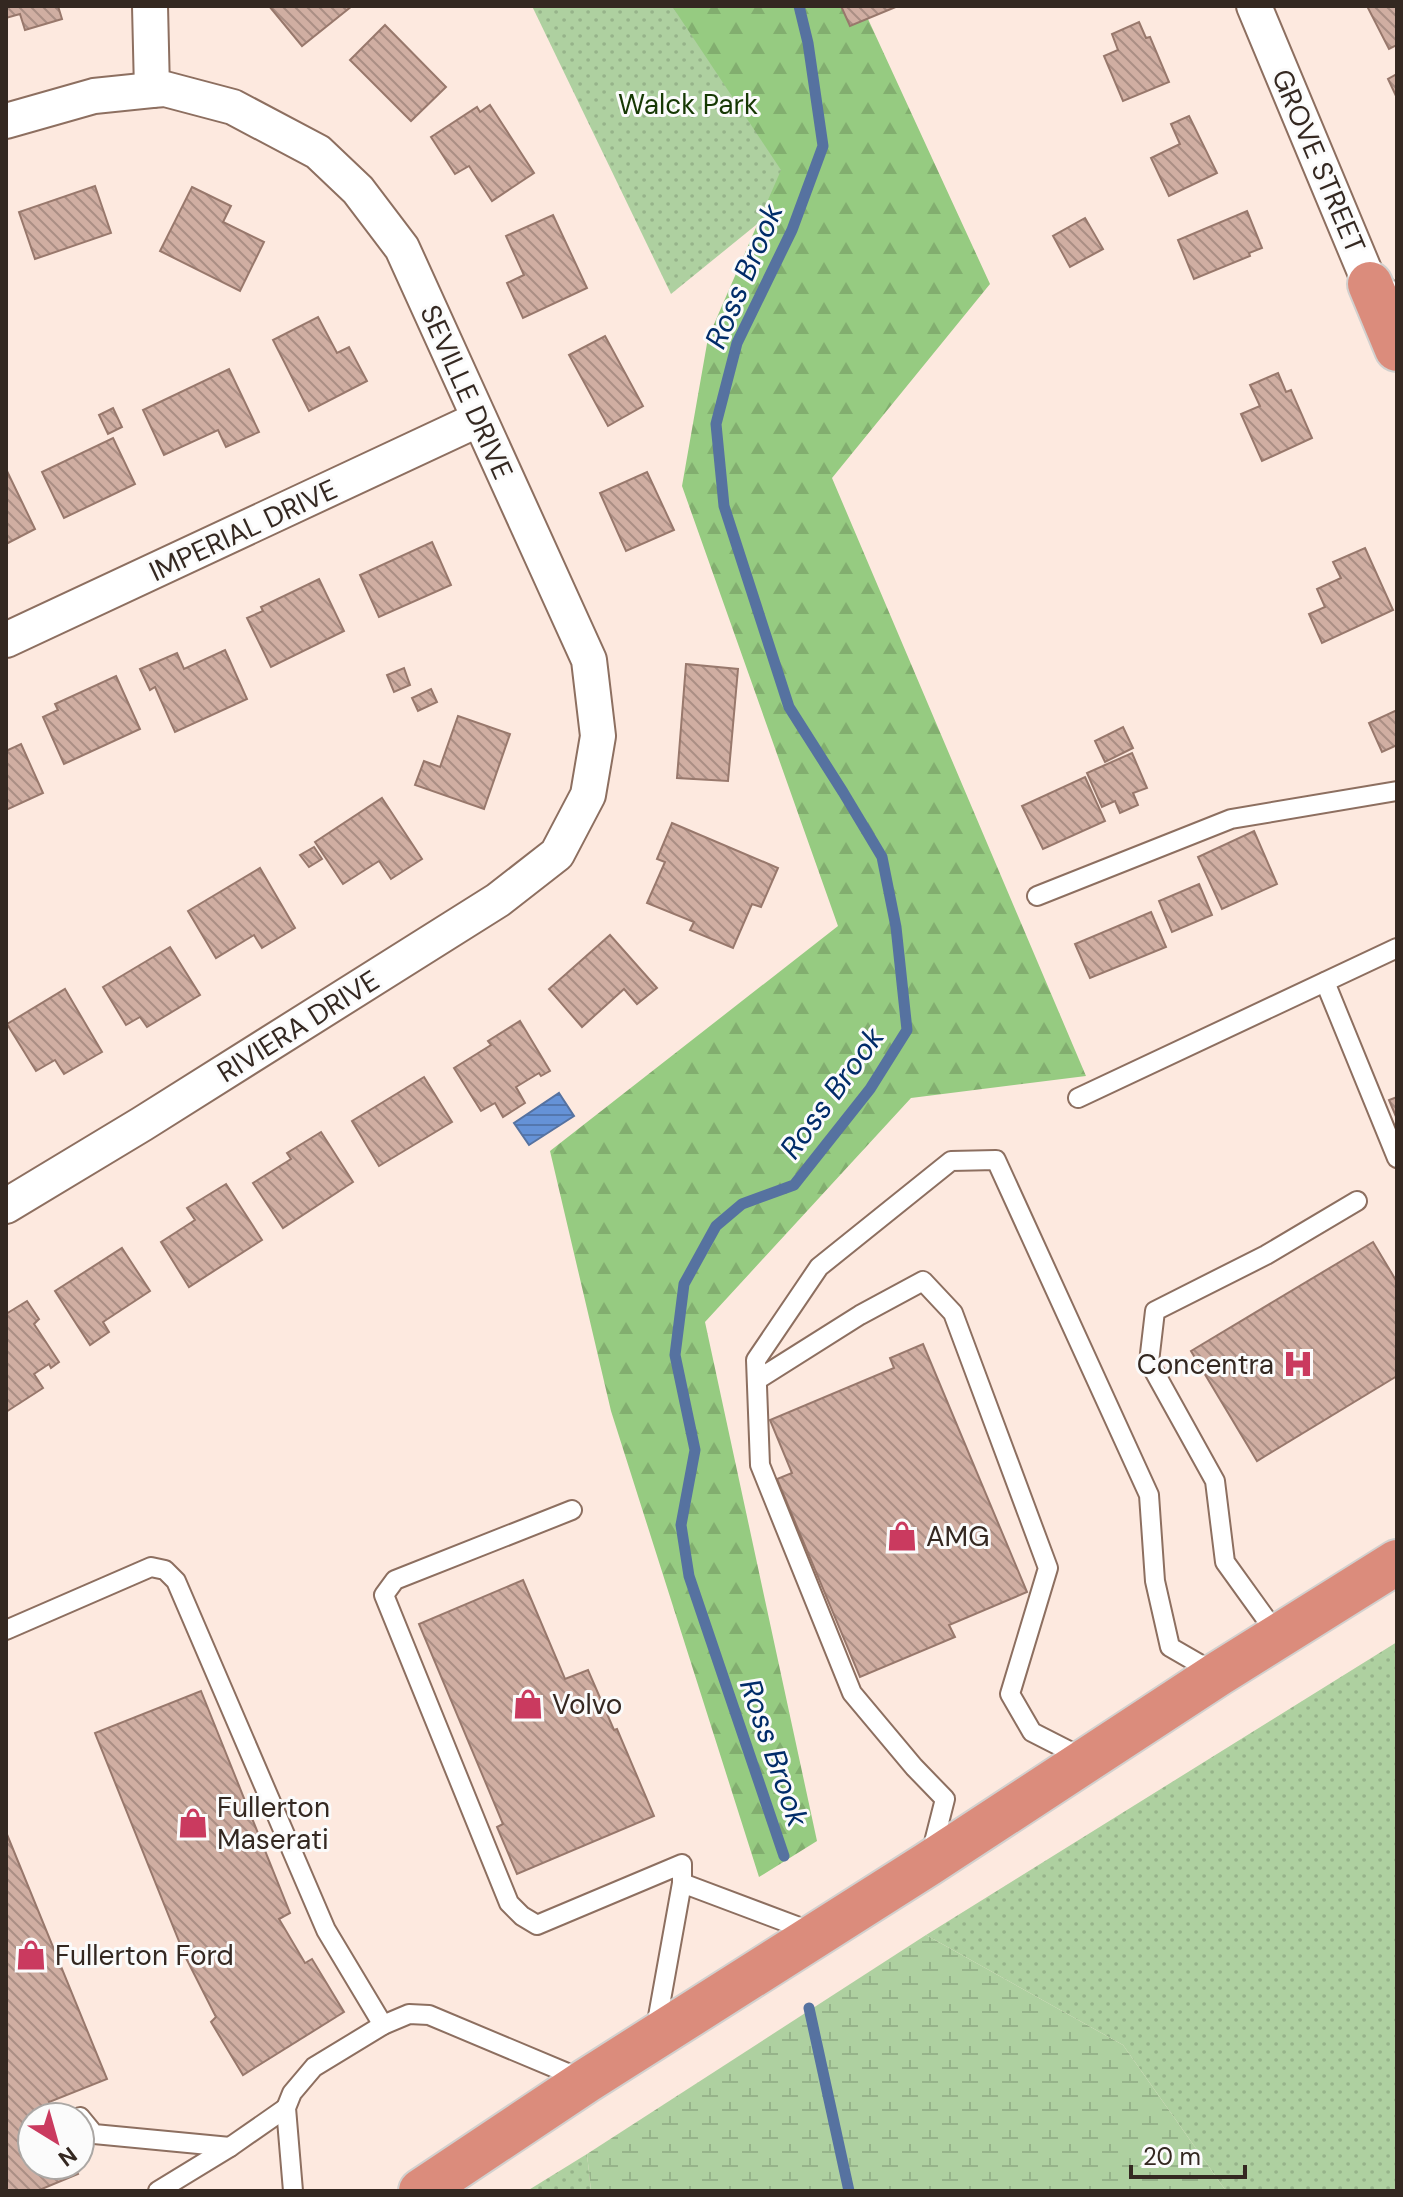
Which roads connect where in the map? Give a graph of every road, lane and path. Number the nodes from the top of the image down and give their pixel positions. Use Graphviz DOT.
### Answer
graph roads {
  1 [pos="150,6"];
  2 [pos="1254,6"];
  3 [pos="152,90"];
  4 [pos="6,121"];
  5 [pos="1383,295"];
  6 [pos="1397,349"];
  7 [pos="479,419"];
  8 [pos="6,640"];
  9 [pos="1397,791"];
  10 [pos="571,827"];
  11 [pos="1037,896"];
  12 [pos="1397,948"];
  13 [pos="1325,982"];
  14 [pos="1078,1098"];
  15 [pos="1397,1158"];
  16 [pos="1357,1201"];
  17 [pos="6,1206"];
  18 [pos="757,1380"];
  19 [pos="572,1510"];
  20 [pos="1397,1562"];
  21 [pos="6,1630"];
  22 [pos="1279,1637"];
  23 [pos="1218,1674"];
  24 [pos="1087,1760"];
  25 [pos="928,1864"];
  26 [pos="682,1883"];
  27 [pos="818,1934"];
  28 [pos="383,2025"];
  29 [pos="654,2038"];
  30 [pos="586,2081"];
  31 [pos="286,2108"];
  32 [pos="96,2134"];
  33 [pos="230,2147"];
  34 [pos="158,2191"];
  35 [pos="293,2191"];
  36 [pos="421,2191"];
  1 -- 3 [label="street"];
  2 -- 5 [label="street, GROVE STREET"];
  3 -- 4 [label="street, SEVILLE DRIVE"];
  3 -- 7 [label="street, SEVILLE DRIVE"];
  5 -- 6 [label="highway"];
  7 -- 8 [label="street, IMPERIAL DRIVE"];
  7 -- 10 [label="street, SEVILLE DRIVE"];
  9 -- 11 [label="lane"];
  10 -- 17 [label="street, RIVIERA DRIVE"];
  12 -- 13 [label="lane"];
  13 -- 14 [label="lane"];
  13 -- 15 [label="lane"];
  16 -- 22 [label="lane"];
  18 -- 23 [label="lane"];
  18 -- 24 [label="lane"];
  18 -- 25 [label="lane"];
  19 -- 26 [label="lane"];
  20 -- 22 [label="highway"];
  21 -- 28 [label="lane"];
  22 -- 23 [label="highway"];
  23 -- 24 [label="highway"];
  24 -- 25 [label="highway"];
  25 -- 27 [label="highway"];
  26 -- 27 [label="lane"];
  26 -- 29 [label="lane"];
  27 -- 29 [label="highway"];
  28 -- 30 [label="lane"];
  28 -- 31 [label="lane"];
  29 -- 30 [label="highway"];
  30 -- 36 [label="highway"];
  31 -- 33 [label="lane"];
  31 -- 35 [label="lane"];
  32 -- 33 [label="lane"];
  33 -- 34 [label="lane"];
}
